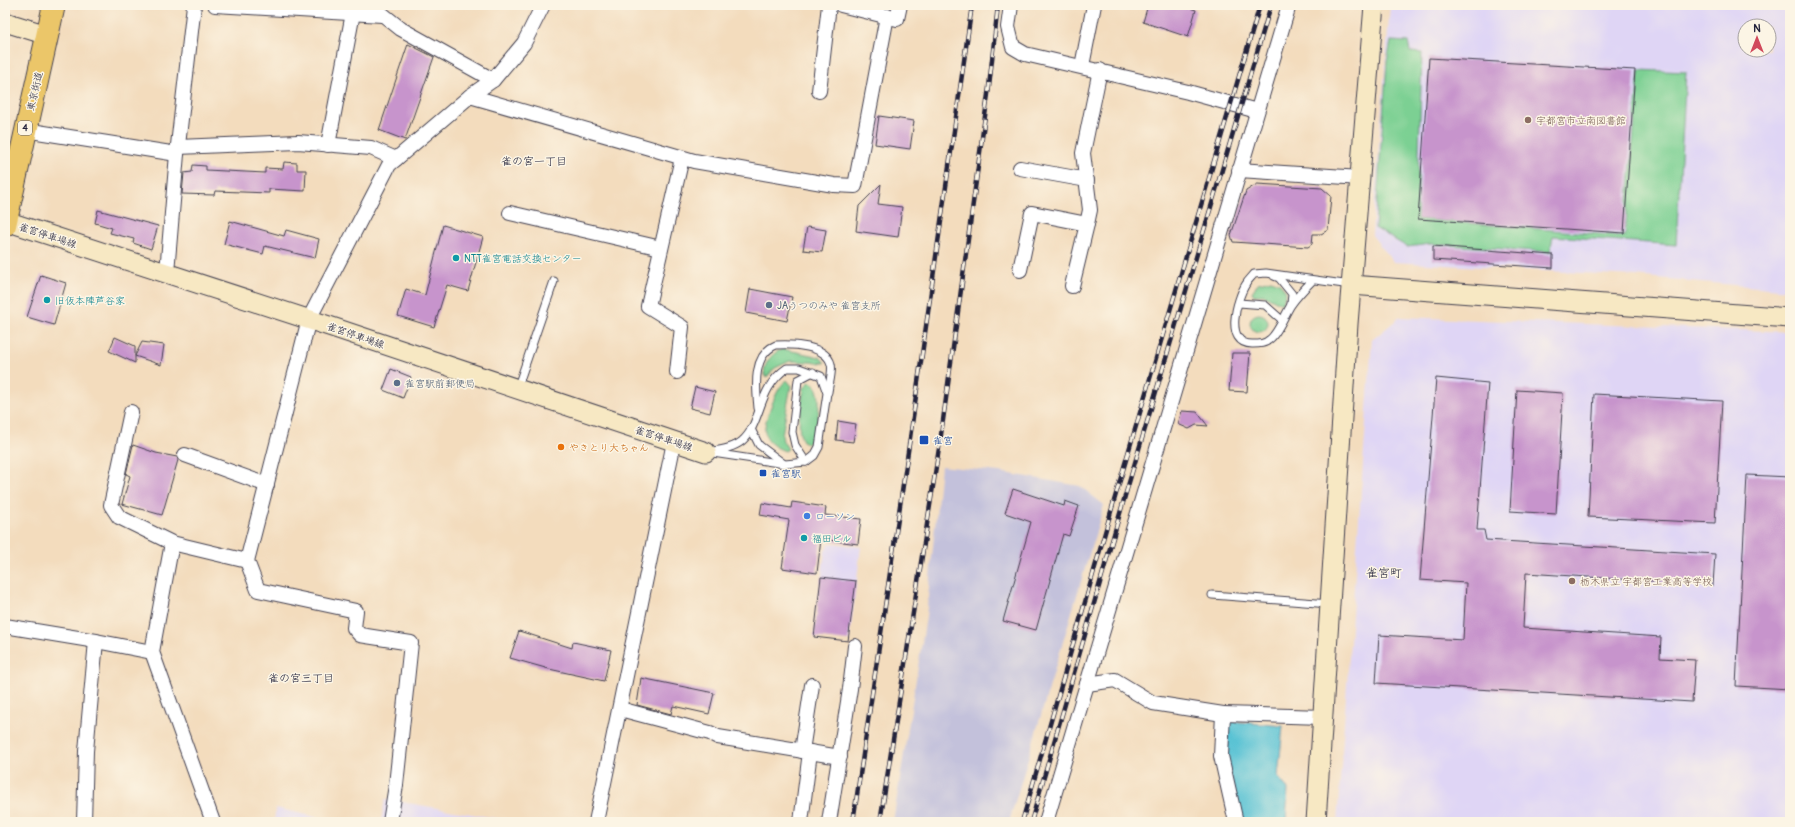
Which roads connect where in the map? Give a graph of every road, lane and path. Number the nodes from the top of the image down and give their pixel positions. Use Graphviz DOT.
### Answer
graph roads {
  1 [pos="54,5"];
  2 [pos="194,5"];
  3 [pos="215,5"];
  4 [pos="371,5"];
  5 [pos="543,5"];
  6 [pos="829,5"];
  7 [pos="900,5"];
  8 [pos="1011,5"];
  9 [pos="1094,5"];
  10 [pos="1289,5"];
  11 [pos="1374,5"];
  12 [pos="848,6"];
  13 [pos="353,13"];
  14 [pos="382,15"];
  15 [pos="887,16"];
  16 [pos="5,22"];
  17 [pos="47,35"];
  18 [pos="1082,66"];
  19 [pos="1100,70"];
  20 [pos="493,80"];
  21 [pos="819,91"];
  22 [pos="470,96"];
  23 [pos="1257,111"];
  24 [pos="25,130"];
  25 [pos="328,145"];
  26 [pos="178,151"];
  27 [pos="682,158"];
  28 [pos="396,159"];
  29 [pos="11,165"];
  30 [pos="1020,168"];
  31 [pos="1239,170"];
  32 [pos="1361,178"];
  33 [pos="1087,180"];
  34 [pos="510,213"];
  35 [pos="5,223"];
  36 [pos="1087,224"];
  37 [pos="661,248"];
  38 [pos="1020,270"];
  39 [pos="167,272"];
  40 [pos="1266,273"];
  41 [pos="1313,280"];
  42 [pos="554,281"];
  43 [pos="1351,285"];
  44 [pos="1072,286"];
  45 [pos="1239,303"];
  46 [pos="1291,306"];
  47 [pos="1790,318"];
  48 [pos="309,319"];
  49 [pos="1282,320"];
  50 [pos="676,372"];
  51 [pos="813,372"];
  52 [pos="516,389"];
  53 [pos="828,393"];
  54 [pos="758,410"];
  55 [pos="131,412"];
  56 [pos="751,429"];
  57 [pos="674,442"];
  58 [pos="706,452"];
  59 [pos="185,455"];
  60 [pos="806,462"];
  61 [pos="785,464"];
  62 [pos="267,485"];
  63 [pos="172,543"];
  64 [pos="247,561"];
  65 [pos="1212,595"];
  66 [pos="1330,604"];
  67 [pos="5,626"];
  68 [pos="96,641"];
  69 [pos="855,646"];
  70 [pos="152,652"];
  71 [pos="1087,684"];
  72 [pos="812,685"];
  73 [pos="620,709"];
  74 [pos="1223,714"];
  75 [pos="1322,717"];
  76 [pos="806,752"];
  77 [pos="840,757"];
  78 [pos="84,822"];
  79 [pos="213,822"];
  80 [pos="390,822"];
  81 [pos="597,822"];
  82 [pos="801,822"];
  83 [pos="829,822"];
  84 [pos="1046,822"];
  85 [pos="1236,822"];
  86 [pos="1316,822"];
  1 -- 17 [label="highway, 東京街道 / 4"];
  2 -- 26 [label="street"];
  3 -- 13 [label="street"];
  4 -- 14 [label="street"];
  5 -- 20 [label="street"];
  6 -- 21 [label="street"];
  7 -- 15 [label="street"];
  8 -- 18 [label="street"];
  9 -- 18 [label="street"];
  10 -- 23 [label="street"];
  11 -- 32 [label="street"];
  12 -- 15 [label="street"];
  13 -- 14 [label="street"];
  13 -- 25 [label="street"];
  14 -- 20 [label="street"];
  15 -- 27 [label="street"];
  16 -- 17 [label="street"];
  17 -- 24 [label="highway, 東京街道 / 4"];
  18 -- 19 [label="street"];
  19 -- 23 [label="street"];
  19 -- 33 [label="street"];
  20 -- 22 [label="street"];
  22 -- 27 [label="street"];
  22 -- 28 [label="street"];
  23 -- 31 [label="street"];
  24 -- 26 [label="street"];
  24 -- 29 [label="highway, 東京街道 / 4"];
  25 -- 26 [label="street"];
  25 -- 28 [label="street"];
  26 -- 39 [label="street"];
  27 -- 37 [label="street"];
  28 -- 48 [label="street"];
  29 -- 35 [label="highway, 東京街道 / 4"];
  30 -- 33 [label="street"];
  31 -- 32 [label="street"];
  31 -- 71 [label="street"];
  32 -- 43 [label="street"];
  33 -- 36 [label="street"];
  34 -- 37 [label="street"];
  35 -- 39 [label="street, 雀宮停車場線"];
  36 -- 38 [label="street"];
  36 -- 44 [label="street"];
  37 -- 50 [label="street"];
  39 -- 48 [label="street, 雀宮停車場線"];
  40 -- 41 [label="lane"];
  40 -- 45 [label="lane"];
  40 -- 46 [label="lane"];
  41 -- 43 [label="lane"];
  41 -- 46 [label="lane"];
  42 -- 52 [label="lane"];
  43 -- 47 [label="street"];
  43 -- 66 [label="street"];
  45 -- 49 [label="lane"];
  45 -- 49 [label="lane"];
  46 -- 49 [label="lane"];
  48 -- 52 [label="street, 雀宮停車場線"];
  48 -- 62 [label="street"];
  51 -- 53 [label="lane"];
  51 -- 54 [label="lane"];
  51 -- 60 [label="lane"];
  52 -- 57 [label="street, 雀宮停車場線"];
  53 -- 54 [label="lane"];
  53 -- 60 [label="lane"];
  54 -- 56 [label="lane"];
  55 -- 63 [label="street"];
  56 -- 58 [label="lane"];
  56 -- 61 [label="lane"];
  57 -- 58 [label="street, 雀宮停車場線"];
  57 -- 73 [label="street"];
  58 -- 61 [label="lane"];
  59 -- 62 [label="street"];
  60 -- 61 [label="lane"];
  62 -- 64 [label="street"];
  63 -- 64 [label="street"];
  63 -- 70 [label="street"];
  64 -- 80 [label="street"];
  65 -- 66 [label="lane"];
  66 -- 75 [label="street"];
  67 -- 68 [label="street"];
  68 -- 70 [label="street"];
  68 -- 78 [label="street"];
  69 -- 77 [label="street"];
  70 -- 79 [label="street"];
  71 -- 74 [label="street"];
  71 -- 84 [label="street"];
  72 -- 76 [label="street"];
  73 -- 76 [label="street"];
  73 -- 81 [label="street"];
  74 -- 75 [label="street"];
  74 -- 85 [label="street"];
  75 -- 86 [label="street"];
  76 -- 77 [label="street"];
  76 -- 82 [label="street"];
  77 -- 83 [label="street"];
}
